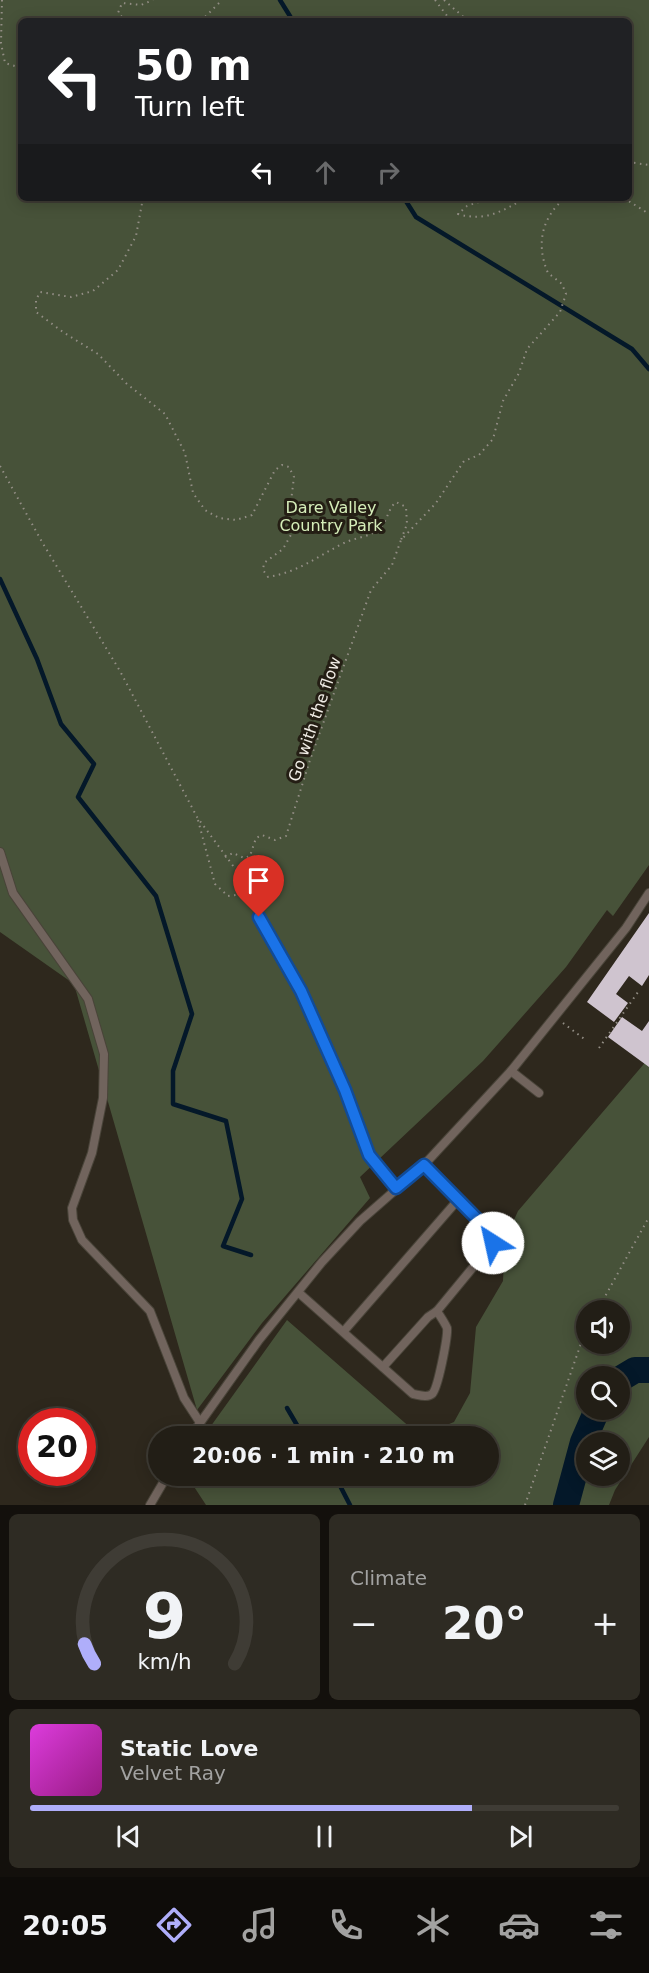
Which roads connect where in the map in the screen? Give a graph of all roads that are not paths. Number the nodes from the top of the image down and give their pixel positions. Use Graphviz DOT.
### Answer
graph roads {
  1 [pos="0,852"];
  2 [pos="649,893"];
  3 [pos="259,917"];
  4 [pos="511,1071"];
  5 [pos="540,1094"];
  6 [pos="424,1165"];
  7 [pos="396,1188"];
  8 [pos="457,1201"];
  9 [pos="299,1293"];
  10 [pos="437,1311"];
  11 [pos="344,1331"];
  12 [pos="382,1367"];
  13 [pos="199,1421"];
  14 [pos="196,1426"];
  15 [pos="161,1486"];
  16 [pos="150,1505"];
  1 -- 13 [label="lane"];
  2 -- 4 [label="lane"];
  3 -- 7 [label="lane"];
  4 -- 5 [label="lane"];
  4 -- 6 [label="lane"];
  6 -- 7 [label="lane"];
  6 -- 8 [label="lane"];
  7 -- 9 [label="lane"];
  8 -- 10 [label="lane"];
  8 -- 11 [label="lane"];
  9 -- 11 [label="lane"];
  9 -- 13 [label="lane"];
  10 -- 12 [label="lane"];
  10 -- 12 [label="lane"];
  11 -- 12 [label="lane"];
  13 -- 14 [label="lane"];
  15 -- 16 [label="lane"];
}
